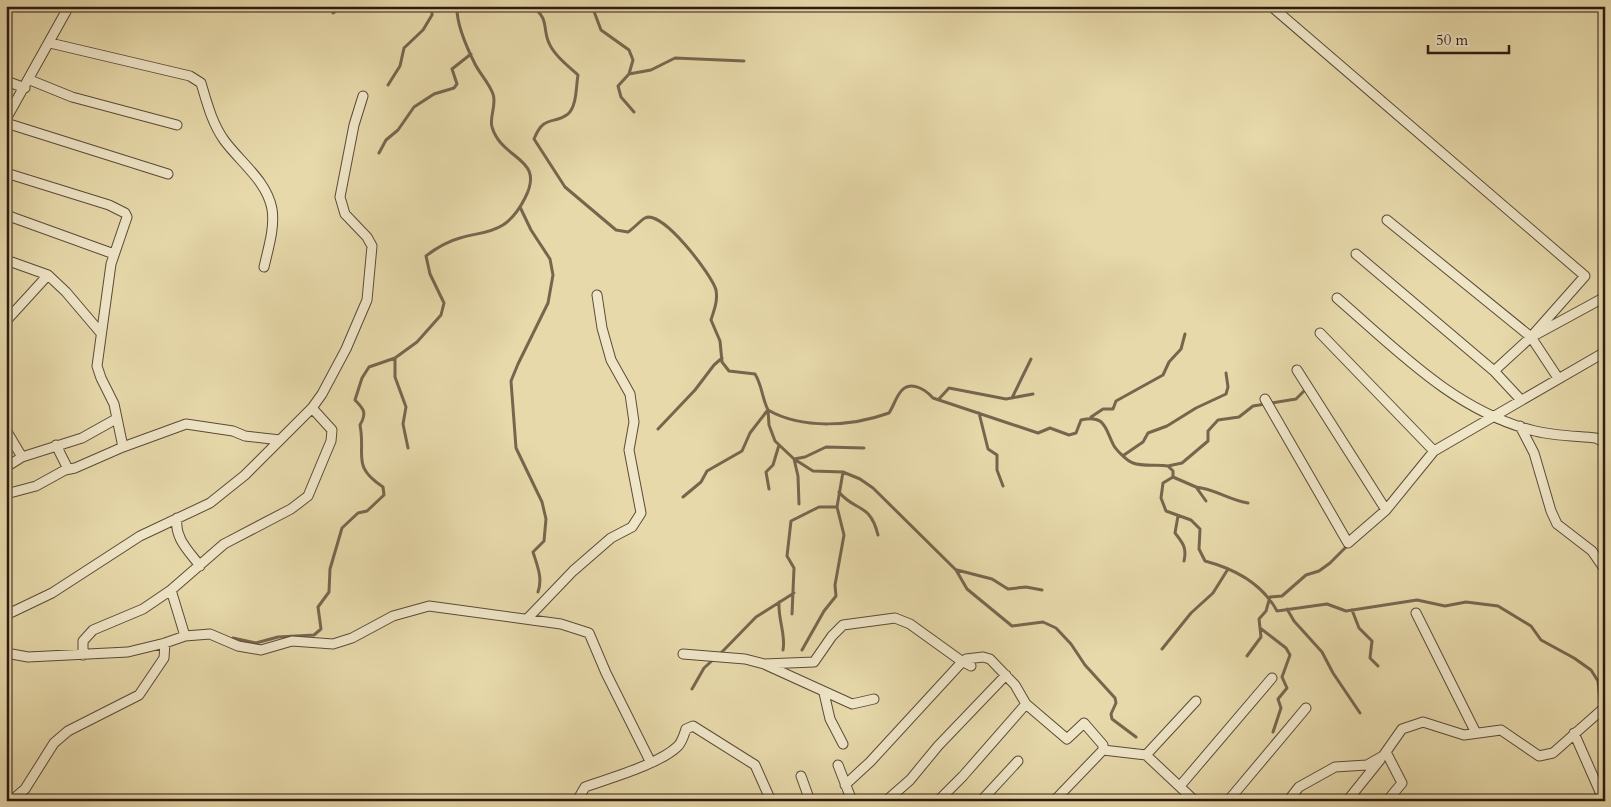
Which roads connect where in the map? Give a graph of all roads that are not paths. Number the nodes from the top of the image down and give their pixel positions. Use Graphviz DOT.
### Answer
graph roads {
  1 [pos="68,6"];
  2 [pos="1271,6"];
  3 [pos="50,43"];
  4 [pos="6,81"];
  5 [pos="27,84"];
  6 [pos="363,96"];
  7 [pos="6,121"];
  8 [pos="177,125"];
  9 [pos="6,173"];
  10 [pos="168,174"];
  11 [pos="6,215"];
  12 [pos="1387,220"];
  13 [pos="114,254"];
  14 [pos="1356,254"];
  15 [pos="6,260"];
  16 [pos="264,267"];
  17 [pos="48,275"];
  18 [pos="597,295"];
  19 [pos="1605,297"];
  20 [pos="1337,298"];
  21 [pos="6,320"];
  22 [pos="100,332"];
  23 [pos="1320,333"];
  24 [pos="1531,337"];
  25 [pos="1605,352"];
  26 [pos="1297,370"];
  27 [pos="1494,371"];
  28 [pos="1558,378"];
  29 [pos="1265,399"];
  30 [pos="1521,400"];
  31 [pos="312,408"];
  32 [pos="1492,417"];
  33 [pos="116,419"];
  34 [pos="1520,426"];
  35 [pos="6,430"];
  36 [pos="280,440"];
  37 [pos="1605,443"];
  38 [pos="56,445"];
  39 [pos="123,447"];
  40 [pos="1434,451"];
  41 [pos="22,457"];
  42 [pos="6,467"];
  43 [pos="68,469"];
  44 [pos="6,494"];
  45 [pos="1386,510"];
  46 [pos="177,518"];
  47 [pos="200,566"];
  48 [pos="1605,570"];
  49 [pos="171,590"];
  50 [pos="1416,613"];
  51 [pos="6,615"];
  52 [pos="527,619"];
  53 [pos="185,636"];
  54 [pos="165,644"];
  55 [pos="6,653"];
  56 [pos="683,654"];
  57 [pos="83,655"];
  58 [pos="967,662"];
  59 [pos="764,664"];
  60 [pos="1006,675"];
  61 [pos="1272,678"];
  62 [pos="824,693"];
  63 [pos="874,699"];
  64 [pos="1196,701"];
  65 [pos="1026,704"];
  66 [pos="1605,707"];
  67 [pos="1306,708"];
  68 [pos="1476,733"];
  69 [pos="1574,733"];
  70 [pos="843,744"];
  71 [pos="1103,750"];
  72 [pos="1384,754"];
  73 [pos="1146,755"];
  74 [pos="1018,760"];
  75 [pos="650,762"];
  76 [pos="838,765"];
  77 [pos="801,776"];
  78 [pos="845,785"];
  79 [pos="1180,786"];
  80 [pos="11,801"];
  81 [pos="577,801"];
  82 [pos="771,801"];
  83 [pos="810,801"];
  84 [pos="852,801"];
  85 [pos="886,801"];
  86 [pos="938,801"];
  87 [pos="981,801"];
  88 [pos="1054,801"];
  89 [pos="1195,801"];
  90 [pos="1228,801"];
  91 [pos="1288,801"];
  92 [pos="1347,801"];
  93 [pos="1387,801"];
  94 [pos="1604,801"];
  1 -- 3 [label="street"];
  2 -- 24 [label="street"];
  3 -- 5 [label="street"];
  3 -- 16 [label="street"];
  4 -- 5 [label="street"];
  5 -- 7 [label="street"];
  5 -- 8 [label="street"];
  6 -- 31 [label="street"];
  7 -- 10 [label="street"];
  9 -- 13 [label="street"];
  11 -- 13 [label="street"];
  12 -- 24 [label="street"];
  13 -- 22 [label="street"];
  14 -- 27 [label="street"];
  15 -- 17 [label="street"];
  17 -- 21 [label="street"];
  17 -- 22 [label="street"];
  18 -- 52 [label="street"];
  19 -- 24 [label="street"];
  20 -- 32 [label="street"];
  22 -- 33 [label="street"];
  23 -- 40 [label="street"];
  24 -- 27 [label="street"];
  24 -- 28 [label="street"];
  25 -- 28 [label="street"];
  26 -- 45 [label="street"];
  27 -- 30 [label="street"];
  28 -- 30 [label="street"];
  29 -- 45 [label="street"];
  30 -- 32 [label="street"];
  31 -- 36 [label="street"];
  31 -- 47 [label="street"];
  32 -- 34 [label="street"];
  32 -- 40 [label="street"];
  33 -- 38 [label="street"];
  33 -- 39 [label="street"];
  34 -- 37 [label="street"];
  34 -- 48 [label="street"];
  35 -- 41 [label="street"];
  36 -- 39 [label="street"];
  36 -- 46 [label="street"];
  38 -- 41 [label="street"];
  38 -- 43 [label="street"];
  39 -- 43 [label="street"];
  40 -- 45 [label="street"];
  41 -- 42 [label="street"];
  43 -- 44 [label="street"];
  46 -- 47 [label="street"];
  46 -- 51 [label="street"];
  47 -- 49 [label="street"];
  49 -- 53 [label="street"];
  49 -- 57 [label="street"];
  50 -- 68 [label="street"];
  52 -- 53 [label="street"];
  52 -- 75 [label="street"];
  53 -- 54 [label="street"];
  54 -- 57 [label="street"];
  54 -- 80 [label="street"];
  55 -- 57 [label="street"];
  56 -- 59 [label="street"];
  58 -- 59 [label="street"];
  58 -- 60 [label="street"];
  58 -- 78 [label="street"];
  59 -- 62 [label="street"];
  60 -- 65 [label="street"];
  60 -- 85 [label="street"];
  61 -- 79 [label="street"];
  62 -- 63 [label="street"];
  62 -- 70 [label="street"];
  64 -- 73 [label="street"];
  65 -- 71 [label="street"];
  65 -- 86 [label="street"];
  66 -- 69 [label="street"];
  67 -- 90 [label="street"];
  68 -- 69 [label="street"];
  68 -- 72 [label="street"];
  69 -- 94 [label="street"];
  71 -- 73 [label="street"];
  71 -- 88 [label="street"];
  72 -- 91 [label="street"];
  72 -- 92 [label="street"];
  72 -- 93 [label="street"];
  73 -- 79 [label="street"];
  74 -- 87 [label="street"];
  75 -- 81 [label="street"];
  75 -- 82 [label="street"];
  76 -- 78 [label="street"];
  77 -- 83 [label="street"];
  78 -- 84 [label="street"];
  79 -- 89 [label="street"];
}
